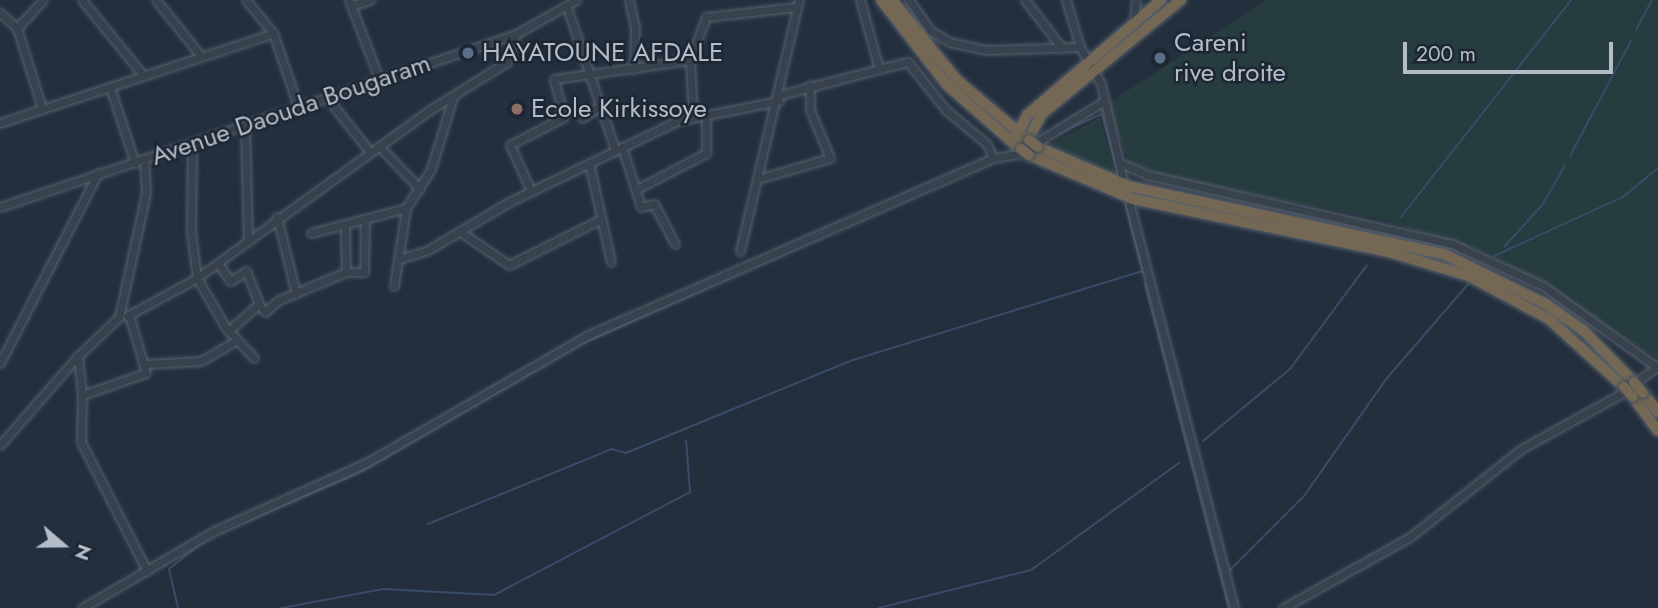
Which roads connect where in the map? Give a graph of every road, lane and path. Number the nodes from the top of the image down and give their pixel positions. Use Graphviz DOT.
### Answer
graph roads {
  1 [pos="43,0"];
  2 [pos="82,0"];
  3 [pos="156,0"];
  4 [pos="246,0"];
  5 [pos="370,0"];
  6 [pos="629,0"];
  7 [pos="860,0"];
  8 [pos="881,0"];
  9 [pos="892,0"];
  10 [pos="909,0"];
  11 [pos="1025,0"];
  12 [pos="1066,0"];
  13 [pos="1136,0"];
  14 [pos="1161,0"];
  15 [pos="1178,1"];
  16 [pos="351,3"];
  17 [pos="571,3"];
  18 [pos="798,4"];
  19 [pos="0,13"];
  20 [pos="1134,22"];
  21 [pos="17,28"];
  22 [pos="273,33"];
  23 [pos="516,34"];
  24 [pos="1080,47"];
  25 [pos="1062,48"];
  26 [pos="200,55"];
  27 [pos="690,60"];
  28 [pos="1086,60"];
  29 [pos="634,69"];
  30 [pos="879,69"];
  31 [pos="1095,71"];
  32 [pos="589,74"];
  33 [pos="143,75"];
  34 [pos="380,81"];
  35 [pos="810,85"];
  36 [pos="110,87"];
  37 [pos="453,96"];
  38 [pos="779,98"];
  39 [pos="328,99"];
  40 [pos="1104,101"];
  41 [pos="42,108"];
  42 [pos="597,108"];
  43 [pos="299,109"];
  44 [pos="1027,115"];
  45 [pos="693,116"];
  46 [pos="998,116"];
  47 [pos="582,117"];
  48 [pos="706,117"];
  49 [pos="0,123"];
  50 [pos="245,127"];
  51 [pos="1017,131"];
  52 [pos="192,144"];
  53 [pos="379,146"];
  54 [pos="1028,147"];
  55 [pos="619,148"];
  56 [pos="370,152"];
  57 [pos="993,158"];
  58 [pos="144,160"];
  59 [pos="135,163"];
  60 [pos="589,163"];
  61 [pos="1120,163"];
  62 [pos="99,173"];
  63 [pos="1122,176"];
  64 [pos="758,179"];
  65 [pos="420,189"];
  66 [pos="635,190"];
  67 [pos="531,191"];
  68 [pos="1130,205"];
  69 [pos="0,207"];
  70 [pos="407,208"];
  71 [pos="277,217"];
  72 [pos="365,219"];
  73 [pos="599,220"];
  74 [pos="345,226"];
  75 [pos="459,231"];
  76 [pos="311,233"];
  77 [pos="247,241"];
  78 [pos="675,244"];
  79 [pos="740,251"];
  80 [pos="399,259"];
  81 [pos="611,262"];
  82 [pos="218,263"];
  83 [pos="346,272"];
  84 [pos="197,278"];
  85 [pos="394,286"];
  86 [pos="296,294"];
  87 [pos="259,304"];
  88 [pos="129,315"];
  89 [pos="119,317"];
  90 [pos="228,331"];
  91 [pos="237,340"];
  92 [pos="78,356"];
  93 [pos="254,358"];
  94 [pos="0,363"];
  95 [pos="146,364"];
  96 [pos="1658,367"];
  97 [pos="82,395"];
  98 [pos="1638,395"];
  99 [pos="1658,412"];
  100 [pos="1658,432"];
  101 [pos="0,445"];
  102 [pos="147,571"];
  103 [pos="82,608"];
  104 [pos="1234,608"];
  105 [pos="1283,608"];
  1 -- 21 [label="street"];
  2 -- 33 [label="street"];
  3 -- 26 [label="street"];
  4 -- 22 [label="street"];
  5 -- 16 [label="street"];
  6 -- 29 [label="street"];
  7 -- 30 [label="street"];
  8 -- 54 [label="highway"];
  9 -- 46 [label="highway"];
  10 -- 25 [label="street"];
  11 -- 25 [label="street"];
  12 -- 24 [label="street"];
  13 -- 20 [label="street"];
  14 -- 20 [label="highway"];
  15 -- 31 [label="highway"];
  16 -- 34 [label="street"];
  17 -- 23 [label="street, Avenue Daouda Bougaram"];
  17 -- 32 [label="street"];
  18 -- 27 [label="street"];
  18 -- 38 [label="street"];
  19 -- 21 [label="street"];
  20 -- 28 [label="highway"];
  21 -- 41 [label="street"];
  22 -- 26 [label="street"];
  22 -- 43 [label="street"];
  23 -- 34 [label="street, Avenue Daouda Bougaram"];
  23 -- 37 [label="street"];
  24 -- 25 [label="street"];
  24 -- 28 [label="street"];
  26 -- 33 [label="street"];
  27 -- 29 [label="street"];
  27 -- 45 [label="street"];
  28 -- 31 [label="street"];
  28 -- 44 [label="highway"];
  29 -- 32 [label="street"];
  30 -- 35 [label="street"];
  30 -- 57 [label="street"];
  31 -- 40 [label="street"];
  31 -- 54 [label="highway"];
  32 -- 42 [label="street"];
  32 -- 67 [label="street"];
  33 -- 36 [label="street"];
  34 -- 39 [label="street, Avenue Daouda Bougaram"];
  35 -- 38 [label="street"];
  35 -- 64 [label="street"];
  36 -- 41 [label="street"];
  36 -- 59 [label="street"];
  37 -- 53 [label="street"];
  37 -- 65 [label="street"];
  38 -- 48 [label="street"];
  38 -- 64 [label="street"];
  39 -- 43 [label="street, Avenue Daouda Bougaram"];
  39 -- 56 [label="street"];
  40 -- 57 [label="street"];
  40 -- 61 [label="street"];
  41 -- 49 [label="street"];
  42 -- 47 [label="street"];
  42 -- 55 [label="street"];
  43 -- 50 [label="street, Avenue Daouda Bougaram"];
  44 -- 46 [label="highway"];
  44 -- 51 [label="highway"];
  45 -- 48 [label="street"];
  45 -- 55 [label="street"];
  46 -- 51 [label="highway"];
  48 -- 66 [label="street"];
  50 -- 52 [label="street, Avenue Daouda Bougaram"];
  50 -- 77 [label="street"];
  51 -- 54 [label="highway"];
  52 -- 58 [label="street, Avenue Daouda Bougaram"];
  52 -- 84 [label="street"];
  53 -- 56 [label="street"];
  53 -- 65 [label="street"];
  54 -- 98 [label="highway, bridge"];
  55 -- 60 [label="street"];
  55 -- 66 [label="street"];
  56 -- 71 [label="street"];
  57 -- 102 [label="street"];
  58 -- 59 [label="street, Avenue Daouda Bougaram"];
  58 -- 89 [label="street"];
  59 -- 62 [label="street, Avenue Daouda Bougaram"];
  60 -- 67 [label="street"];
  60 -- 73 [label="street"];
  61 -- 63 [label="street"];
  61 -- 96 [label="street"];
  62 -- 69 [label="street, Avenue Daouda Bougaram"];
  62 -- 94 [label="street"];
  64 -- 79 [label="street"];
  65 -- 70 [label="street"];
  66 -- 78 [label="street"];
  67 -- 75 [label="street"];
  68 -- 104 [label="street"];
  70 -- 72 [label="street"];
  70 -- 80 [label="street"];
  71 -- 77 [label="street"];
  71 -- 86 [label="street"];
  72 -- 74 [label="street"];
  72 -- 83 [label="street"];
  73 -- 75 [label="street"];
  73 -- 81 [label="street"];
  74 -- 76 [label="street"];
  74 -- 83 [label="street"];
  75 -- 80 [label="street"];
  77 -- 82 [label="street"];
  80 -- 85 [label="street"];
  82 -- 84 [label="street"];
  82 -- 87 [label="street"];
  83 -- 86 [label="street"];
  84 -- 88 [label="street"];
  84 -- 90 [label="street"];
  86 -- 87 [label="street"];
  87 -- 90 [label="street"];
  88 -- 89 [label="street"];
  88 -- 95 [label="street"];
  89 -- 92 [label="street"];
  90 -- 91 [label="street"];
  91 -- 93 [label="street"];
  91 -- 95 [label="street"];
  92 -- 97 [label="street"];
  92 -- 101 [label="street"];
  95 -- 97 [label="street"];
  96 -- 105 [label="street"];
  97 -- 102 [label="street"];
  98 -- 99 [label="highway"];
  98 -- 100 [label="highway"];
  102 -- 103 [label="street"];
}
